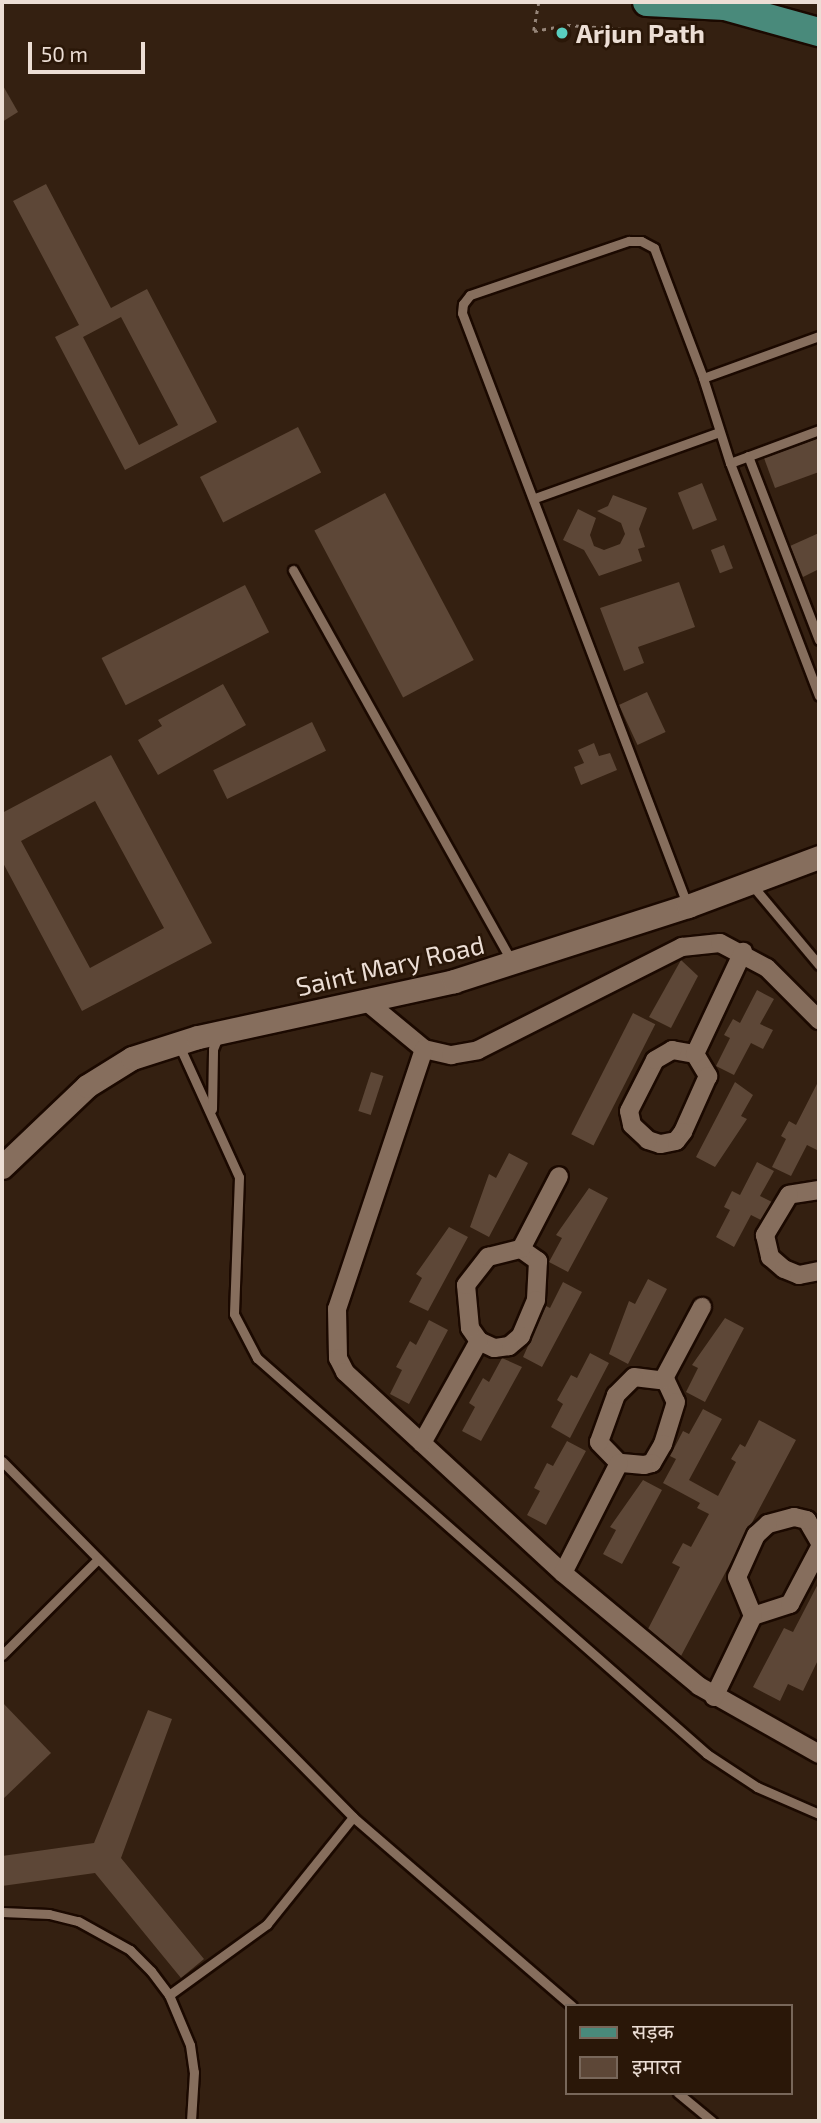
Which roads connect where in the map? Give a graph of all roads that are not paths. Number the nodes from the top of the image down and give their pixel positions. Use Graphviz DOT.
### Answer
graph roads {
  1 [pos="647,2"];
  2 [pos="714,4"];
  3 [pos="819,32"];
  4 [pos="819,336"];
  5 [pos="703,378"];
  6 [pos="819,430"];
  7 [pos="719,432"];
  8 [pos="748,456"];
  9 [pos="730,463"];
  10 [pos="535,498"];
  11 [pos="293,570"];
  12 [pos="801,593"];
  13 [pos="782,599"];
  14 [pos="815,618"];
  15 [pos="819,640"];
  16 [pos="819,696"];
  17 [pos="819,857"];
  18 [pos="750,884"];
  19 [pos="688,906"];
  20 [pos="743,952"];
  21 [pos="513,964"];
  22 [pos="819,965"];
  23 [pos="366,1001"];
  24 [pos="819,1020"];
  25 [pos="220,1032"];
  26 [pos="178,1042"];
  27 [pos="424,1049"];
  28 [pos="695,1054"];
  29 [pos="212,1112"];
  30 [pos="2,1167"];
  31 [pos="559,1176"];
  32 [pos="819,1189"];
  33 [pos="521,1249"];
  34 [pos="819,1271"];
  35 [pos="702,1307"];
  36 [pos="479,1341"];
  37 [pos="663,1380"];
  38 [pos="422,1443"];
  39 [pos="2,1461"];
  40 [pos="619,1463"];
  41 [pos="819,1541"];
  42 [pos="819,1549"];
  43 [pos="98,1559"];
  44 [pos="563,1573"];
  45 [pos="753,1616"];
  46 [pos="2,1655"];
  47 [pos="714,1697"];
  48 [pos="819,1754"];
  49 [pos="819,1814"];
  50 [pos="352,1817"];
  51 [pos="2,1912"];
  52 [pos="169,1995"];
  53 [pos="570,2004"];
  54 [pos="680,2095"];
  55 [pos="191,2121"];
  56 [pos="712,2121"];
  1 -- 2 [label="main road"];
  2 -- 3 [label="main road"];
  4 -- 5 [label="lane"];
  5 -- 7 [label="lane"];
  5 -- 10 [label="lane"];
  6 -- 8 [label="lane"];
  7 -- 9 [label="lane"];
  7 -- 10 [label="lane"];
  8 -- 9 [label="lane"];
  8 -- 12 [label="lane"];
  9 -- 13 [label="lane"];
  10 -- 19 [label="lane"];
  11 -- 21 [label="lane"];
  12 -- 13 [label="lane"];
  12 -- 14 [label="lane"];
  13 -- 16 [label="lane"];
  14 -- 15 [label="lane"];
  17 -- 18 [label="street, Saint Mary Road"];
  18 -- 19 [label="street, Saint Mary Road"];
  18 -- 22 [label="lane"];
  19 -- 21 [label="street, Saint Mary Road"];
  20 -- 24 [label="street"];
  20 -- 27 [label="street"];
  20 -- 28 [label="street"];
  21 -- 23 [label="street, Saint Mary Road"];
  23 -- 25 [label="street, Saint Mary Road"];
  23 -- 27 [label="street"];
  25 -- 26 [label="street, Saint Mary Road"];
  25 -- 29 [label="lane"];
  26 -- 29 [label="lane"];
  26 -- 30 [label="street, Saint Mary Road"];
  27 -- 38 [label="street"];
  28 -- 28 [label="street"];
  29 -- 49 [label="lane"];
  31 -- 33 [label="street"];
  32 -- 34 [label="street"];
  33 -- 36 [label="street"];
  33 -- 36 [label="street"];
  35 -- 37 [label="street"];
  36 -- 38 [label="street"];
  37 -- 40 [label="street"];
  37 -- 40 [label="street"];
  38 -- 44 [label="street"];
  39 -- 43 [label="lane"];
  40 -- 44 [label="street"];
  41 -- 45 [label="street"];
  42 -- 45 [label="street"];
  43 -- 46 [label="lane"];
  43 -- 50 [label="lane"];
  44 -- 47 [label="street"];
  45 -- 47 [label="street"];
  47 -- 48 [label="street"];
  50 -- 52 [label="lane"];
  50 -- 53 [label="lane"];
  51 -- 52 [label="lane"];
  52 -- 55 [label="lane"];
  54 -- 56 [label="lane"];
}
